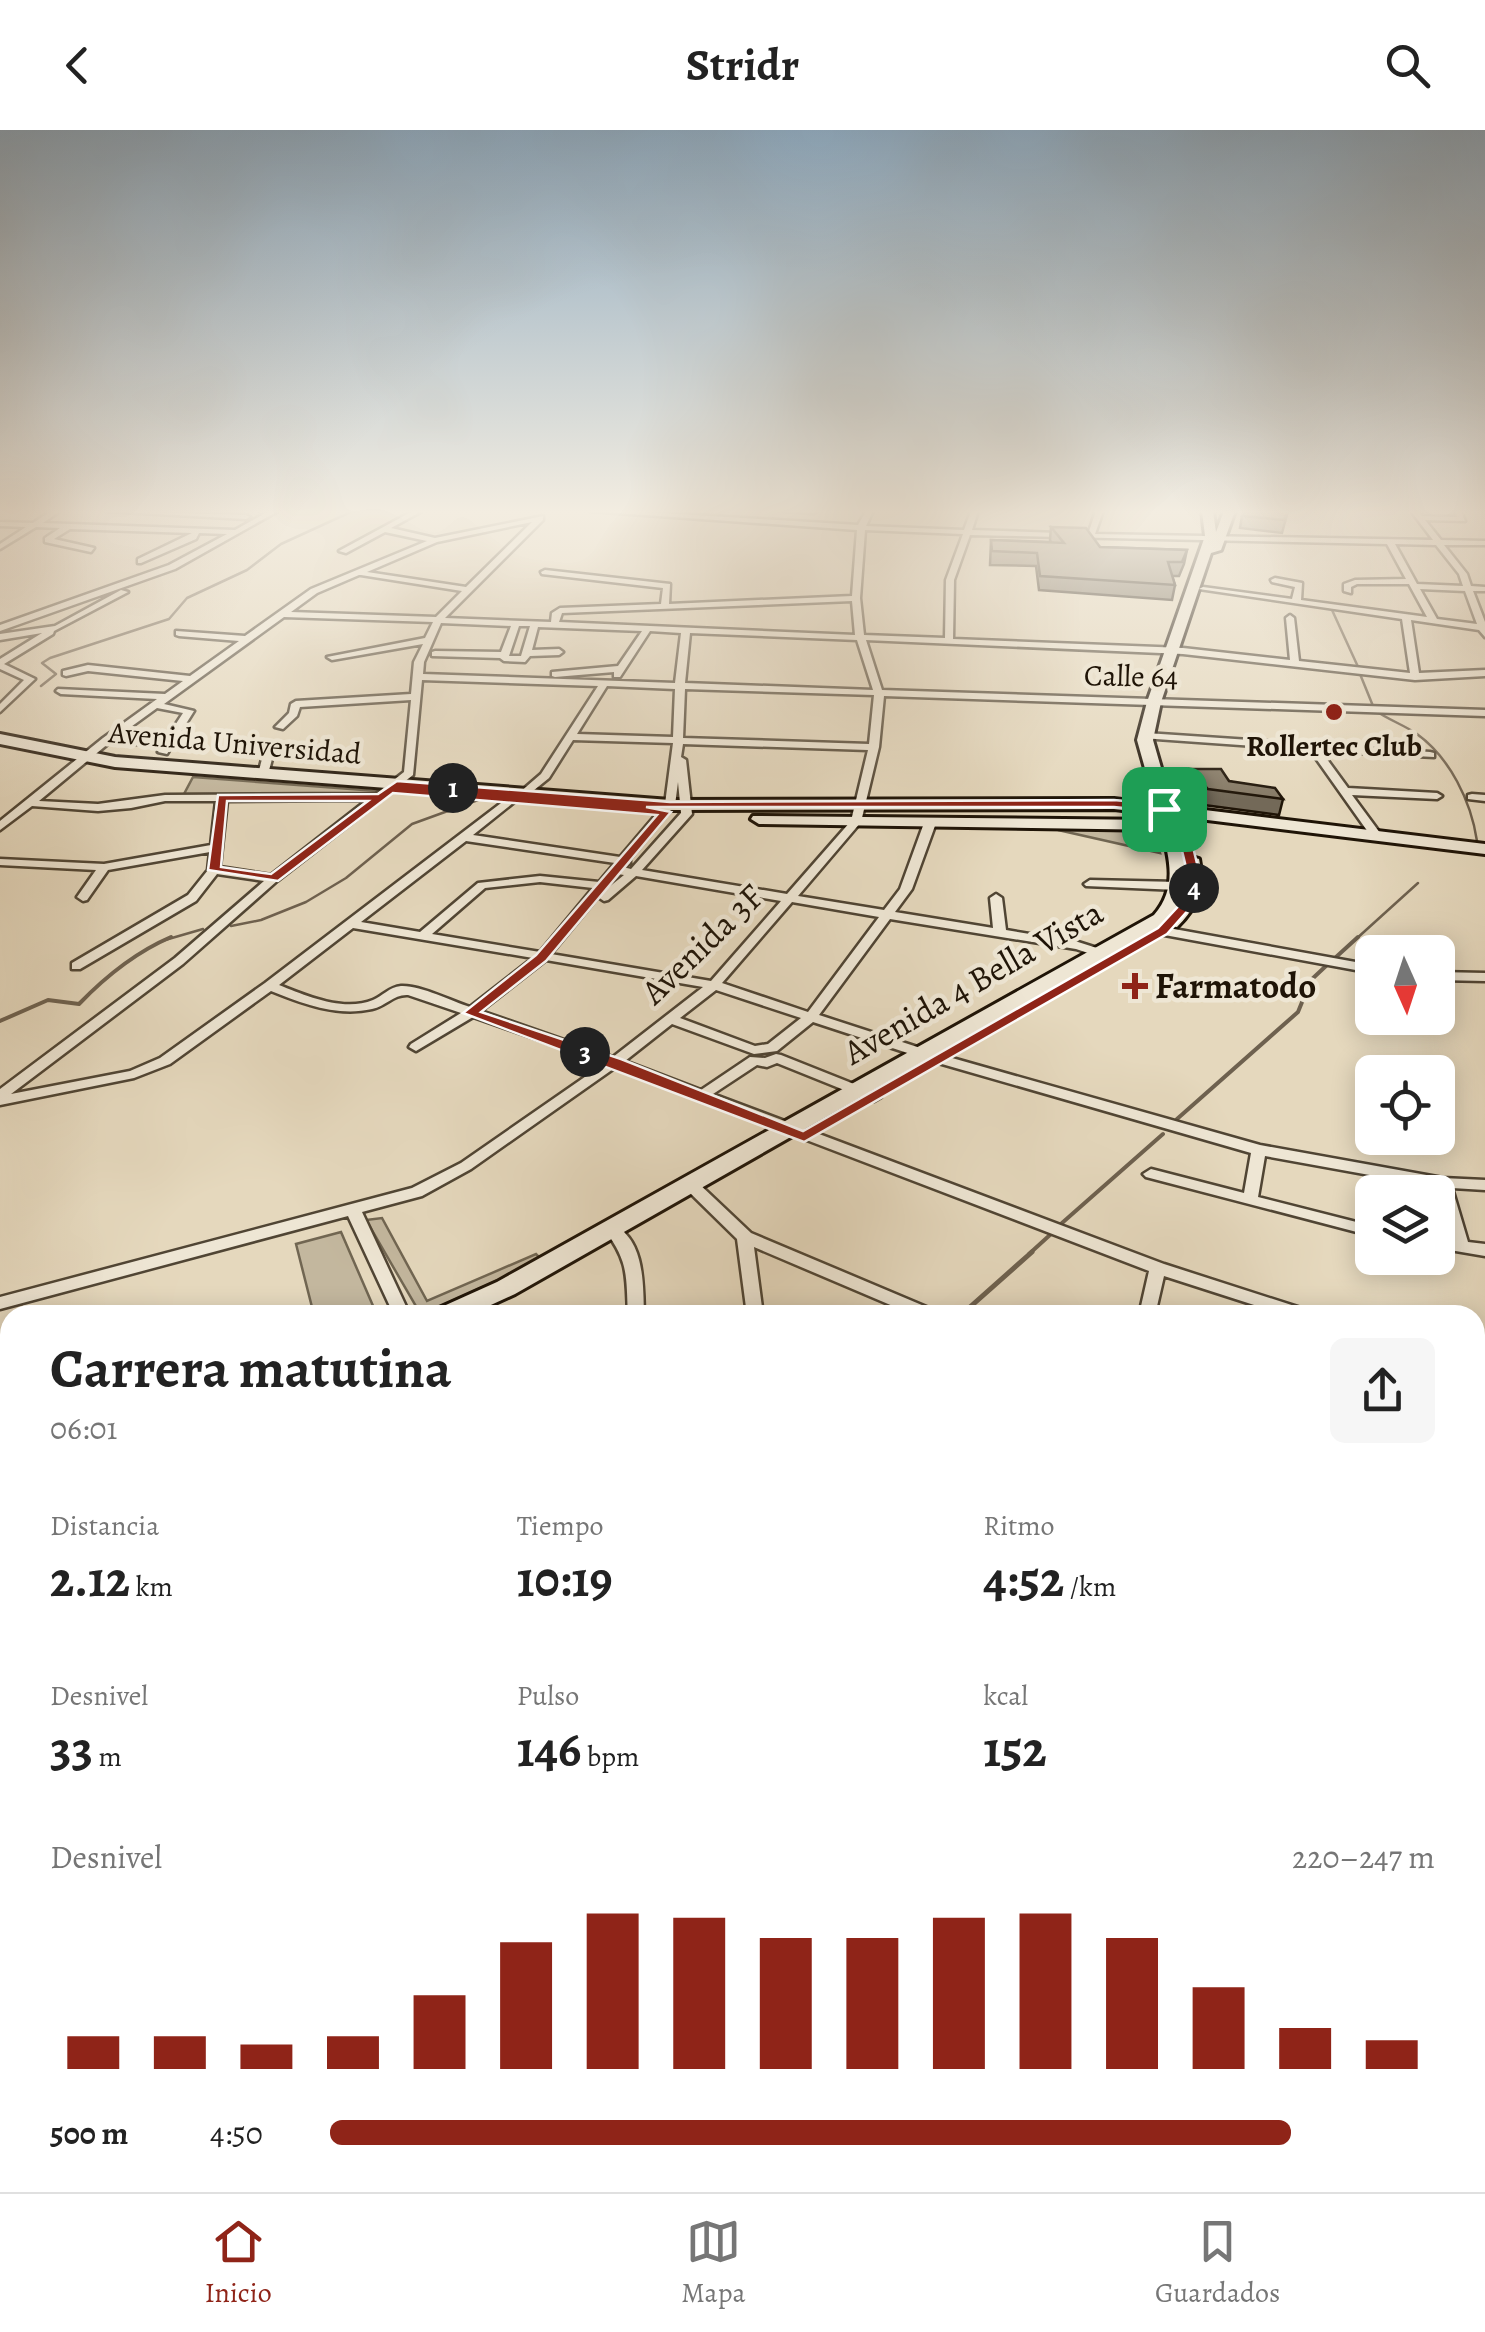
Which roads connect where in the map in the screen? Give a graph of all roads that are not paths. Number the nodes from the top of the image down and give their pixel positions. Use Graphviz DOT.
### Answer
graph roads {
  1 [pos="59,607"];
  2 [pos="96,607"];
  3 [pos="290,607"];
  4 [pos="449,607"];
  5 [pos="639,607"];
  6 [pos="705,607"];
  7 [pos="857,607"];
  8 [pos="950,607"];
  9 [pos="1192,607"];
  10 [pos="1195,607"];
  11 [pos="1334,607"];
  12 [pos="1426,607"];
  13 [pos="280,614"];
  14 [pos="1406,617"];
  15 [pos="1290,618"];
  16 [pos="438,620"];
  17 [pos="1433,620"];
  18 [pos="516,623"];
  19 [pos="536,624"];
  20 [pos="555,624"];
  21 [pos="215,626"];
  22 [pos="0,628"];
  23 [pos="57,628"];
  24 [pos="648,628"];
  25 [pos="686,629"];
  26 [pos="1484,629"];
  27 [pos="700,630"];
  28 [pos="180,632"];
  29 [pos="204,635"];
  30 [pos="860,636"];
  31 [pos="0,637"];
  32 [pos="246,639"];
  33 [pos="195,642"];
  34 [pos="426,642"];
  35 [pos="949,642"];
  36 [pos="1177,651"];
  37 [pos="559,652"];
  38 [pos="435,654"];
  39 [pos="505,655"];
  40 [pos="332,657"];
  41 [pos="523,657"];
  42 [pos="0,664"];
  43 [pos="1295,664"];
  44 [pos="621,668"];
  45 [pos="66,673"];
  46 [pos="1485,673"];
  47 [pos="417,676"];
  48 [pos="1414,676"];
  49 [pos="520,677"];
  50 [pos="192,679"];
  51 [pos="607,685"];
  52 [pos="678,687"];
  53 [pos="61,692"];
  54 [pos="879,695"];
  55 [pos="167,697"];
  56 [pos="416,698"];
  57 [pos="1160,702"];
  58 [pos="155,705"];
  59 [pos="0,709"];
  60 [pos="1485,713"];
  61 [pos="280,727"];
  62 [pos="570,737"];
  63 [pos="1152,737"];
  64 [pos="0,739"];
  65 [pos="107,740"];
  66 [pos="678,742"];
  67 [pos="0,747"];
  68 [pos="874,747"];
  69 [pos="270,748"];
  70 [pos="1314,748"];
  71 [pos="1430,755"];
  72 [pos="82,761"];
  73 [pos="263,774"];
  74 [pos="389,790"];
  75 [pos="1346,792"];
  76 [pos="519,796"];
  77 [pos="1436,796"];
  78 [pos="222,798"];
  79 [pos="862,802"];
  80 [pos="30,803"];
  81 [pos="678,809"];
  82 [pos="1170,812"];
  83 [pos="856,822"];
  84 [pos="930,823"];
  85 [pos="0,828"];
  86 [pos="1378,837"];
  87 [pos="464,838"];
  88 [pos="218,847"];
  89 [pos="1485,852"];
  90 [pos="0,862"];
  91 [pos="104,866"];
  92 [pos="626,868"];
  93 [pos="214,870"];
  94 [pos="273,878"];
  95 [pos="1090,884"];
  96 [pos="604,886"];
  97 [pos="1178,886"];
  98 [pos="82,896"];
  99 [pos="996,898"];
  100 [pos="790,900"];
  101 [pos="1181,914"];
  102 [pos="884,916"];
  103 [pos="352,924"];
  104 [pos="570,926"];
  105 [pos="1163,931"];
  106 [pos="1000,934"];
  107 [pos="422,936"];
  108 [pos="1225,940"];
  109 [pos="1108,955"];
  110 [pos="541,958"];
  111 [pos="76,966"];
  112 [pos="1355,967"];
  113 [pos="1455,976"];
  114 [pos="1485,976"];
  115 [pos="714,985"];
  116 [pos="270,986"];
  117 [pos="470,1013"];
  118 [pos="812,1016"];
  119 [pos="670,1020"];
  120 [pos="416,1047"];
  121 [pos="774,1053"];
  122 [pos="755,1055"];
  123 [pos="931,1056"];
  124 [pos="615,1062"];
  125 [pos="867,1093"];
  126 [pos="701,1096"];
  127 [pos="0,1099"];
  128 [pos="796,1134"];
  129 [pos="1260,1150"];
  130 [pos="1151,1174"];
  131 [pos="1398,1175"];
  132 [pos="1455,1184"];
  133 [pos="1485,1185"];
  134 [pos="696,1190"];
  135 [pos="1250,1200"];
  136 [pos="354,1212"];
  137 [pos="1455,1226"];
  138 [pos="1355,1227"];
  139 [pos="618,1234"];
  140 [pos="744,1237"];
  141 [pos="1455,1245"];
  142 [pos="1461,1246"];
  143 [pos="1485,1250"];
  144 [pos="1158,1268"];
  145 [pos="15,1305"];
  146 [pos="397,1305"];
  147 [pos="468,1305"];
  148 [pos="502,1305"];
  149 [pos="635,1305"];
  150 [pos="754,1305"];
  151 [pos="906,1305"];
  152 [pos="1149,1305"];
  153 [pos="1261,1305"];
  1 -- 22 [label="street"];
  2 -- 23 [label="street"];
  3 -- 13 [label="street"];
  4 -- 16 [label="street"];
  5 -- 20 [label="street"];
  6 -- 27 [label="street"];
  7 -- 30 [label="street, Avenida 3F"];
  8 -- 35 [label="street"];
  9 -- 36 [label="street"];
  10 -- 36 [label="street"];
  11 -- 14 [label="street"];
  12 -- 17 [label="street"];
  13 -- 16 [label="street"];
  13 -- 32 [label="street"];
  14 -- 17 [label="street"];
  14 -- 48 [label="street"];
  15 -- 43 [label="street"];
  16 -- 18 [label="street"];
  16 -- 34 [label="street"];
  17 -- 26 [label="street"];
  18 -- 19 [label="street"];
  18 -- 39 [label="street"];
  19 -- 20 [label="street"];
  19 -- 41 [label="street"];
  20 -- 24 [label="street"];
  21 -- 29 [label="street"];
  23 -- 31 [label="street"];
  23 -- 42 [label="street"];
  24 -- 25 [label="street"];
  24 -- 44 [label="street"];
  25 -- 27 [label="street"];
  25 -- 52 [label="street"];
  27 -- 30 [label="street"];
  28 -- 29 [label="street"];
  29 -- 32 [label="street"];
  29 -- 33 [label="street"];
  30 -- 35 [label="street"];
  30 -- 54 [label="street, Avenida 3F"];
  32 -- 50 [label="street"];
  34 -- 40 [label="street"];
  34 -- 47 [label="street"];
  35 -- 36 [label="street"];
  36 -- 43 [label="street"];
  36 -- 57 [label="street"];
  37 -- 41 [label="street"];
  38 -- 39 [label="street"];
  39 -- 41 [label="street"];
  41 -- 49 [label="street"];
  42 -- 59 [label="street"];
  43 -- 48 [label="street"];
  44 -- 49 [label="street"];
  44 -- 51 [label="street"];
  45 -- 50 [label="street"];
  46 -- 48 [label="street"];
  47 -- 49 [label="street, Calle 64"];
  47 -- 56 [label="street"];
  49 -- 51 [label="street, Calle 64"];
  50 -- 55 [label="street"];
  51 -- 52 [label="street, Calle 64"];
  51 -- 62 [label="street"];
  52 -- 54 [label="street, Calle 64"];
  52 -- 66 [label="street"];
  53 -- 55 [label="street"];
  54 -- 57 [label="street, Calle 64"];
  54 -- 68 [label="street, Avenida 3F"];
  55 -- 58 [label="street"];
  56 -- 61 [label="street"];
  56 -- 74 [label="street"];
  57 -- 60 [label="street, Calle 64"];
  57 -- 63 [label="street"];
  58 -- 65 [label="street"];
  58 -- 65 [label="street"];
  62 -- 66 [label="street"];
  62 -- 76 [label="street"];
  63 -- 70 [label="street"];
  63 -- 82 [label="street"];
  64 -- 72 [label="street, Avenida Universidad"];
  65 -- 72 [label="street"];
  66 -- 68 [label="street"];
  66 -- 81 [label="street"];
  67 -- 72 [label="street, Avenida Universidad"];
  68 -- 79 [label="street, Avenida 3F"];
  69 -- 73 [label="street"];
  70 -- 71 [label="street"];
  70 -- 75 [label="street"];
  72 -- 73 [label="street, Avenida Universidad"];
  72 -- 74 [label="street, Avenida Universidad"];
  72 -- 80 [label="street"];
  73 -- 74 [label="street, Avenida Universidad"];
  74 -- 76 [label="street, Avenida Universidad"];
  74 -- 78 [label="street"];
  74 -- 94 [label="street"];
  75 -- 77 [label="street"];
  75 -- 86 [label="street"];
  76 -- 81 [label="street, Avenida Universidad"];
  76 -- 87 [label="street"];
  78 -- 80 [label="street"];
  78 -- 88 [label="street"];
  79 -- 81 [label="street, Avenida Universidad"];
  79 -- 82 [label="street, Avenida Universidad"];
  79 -- 83 [label="street, Avenida 3F"];
  80 -- 85 [label="street"];
  81 -- 83 [label="street, Avenida Universidad"];
  81 -- 92 [label="street"];
  81 -- 92 [label="street"];
  82 -- 84 [label="street, Avenida Universidad"];
  82 -- 86 [label="street, Avenida Universidad"];
  82 -- 89 [label="street, Avenida Universidad"];
  82 -- 97 [label="street"];
  82 -- 101 [label="street"];
  83 -- 84 [label="street, Avenida Universidad"];
  83 -- 100 [label="street, Avenida 3F"];
  84 -- 102 [label="street"];
  86 -- 89 [label="street, Avenida Universidad"];
  87 -- 92 [label="street"];
  87 -- 103 [label="street"];
  88 -- 91 [label="street"];
  88 -- 93 [label="street"];
  90 -- 91 [label="street"];
  91 -- 98 [label="street"];
  92 -- 96 [label="street"];
  92 -- 100 [label="street"];
  92 -- 104 [label="street"];
  93 -- 94 [label="street"];
  93 -- 111 [label="street"];
  94 -- 127 [label="street"];
  95 -- 97 [label="street"];
  96 -- 104 [label="street"];
  96 -- 107 [label="street"];
  97 -- 109 [label="street, Avenida 4 Bella Vista"];
  99 -- 106 [label="street"];
  100 -- 102 [label="street"];
  100 -- 115 [label="street, Avenida 3F"];
  101 -- 105 [label="street, Avenida 4 Bella Vista"];
  101 -- 108 [label="street"];
  102 -- 106 [label="street"];
  102 -- 118 [label="street"];
  103 -- 107 [label="street"];
  103 -- 116 [label="street"];
  104 -- 110 [label="street"];
  105 -- 108 [label="street"];
  105 -- 109 [label="street, Avenida 4 Bella Vista"];
  106 -- 109 [label="street"];
  107 -- 110 [label="street"];
  108 -- 112 [label="street"];
  109 -- 123 [label="street, Avenida 4 Bella Vista"];
  110 -- 115 [label="street"];
  110 -- 117 [label="street"];
  113 -- 114 [label="street"];
  115 -- 118 [label="street"];
  115 -- 119 [label="street, Avenida 3F"];
  116 -- 117 [label="street"];
  116 -- 127 [label="street"];
  117 -- 120 [label="street"];
  117 -- 124 [label="street"];
  118 -- 121 [label="street"];
  118 -- 123 [label="street"];
  119 -- 122 [label="street"];
  119 -- 124 [label="street, Avenida 3F"];
  121 -- 122 [label="street"];
  121 -- 125 [label="street"];
  122 -- 126 [label="street"];
  123 -- 125 [label="street, Avenida 4 Bella Vista"];
  123 -- 129 [label="street"];
  124 -- 126 [label="street"];
  124 -- 136 [label="street, Avenida 3F"];
  125 -- 128 [label="street, Avenida 4 Bella Vista"];
  126 -- 128 [label="street"];
  128 -- 134 [label="street, Avenida 4 Bella Vista"];
  128 -- 144 [label="street"];
  129 -- 131 [label="street"];
  129 -- 135 [label="street"];
  130 -- 135 [label="street"];
  132 -- 133 [label="street"];
  134 -- 139 [label="street, Avenida 4 Bella Vista"];
  134 -- 140 [label="street"];
  135 -- 138 [label="street"];
  136 -- 145 [label="street, Avenida 3F"];
  136 -- 146 [label="street"];
  137 -- 142 [label="street"];
  139 -- 147 [label="street, Avenida 4 Bella Vista"];
  139 -- 148 [label="street, Avenida 4 Bella Vista"];
  139 -- 149 [label="street"];
  140 -- 150 [label="street"];
  140 -- 151 [label="street"];
  141 -- 142 [label="street"];
  142 -- 143 [label="street"];
  144 -- 152 [label="street"];
  144 -- 153 [label="street"];
}
